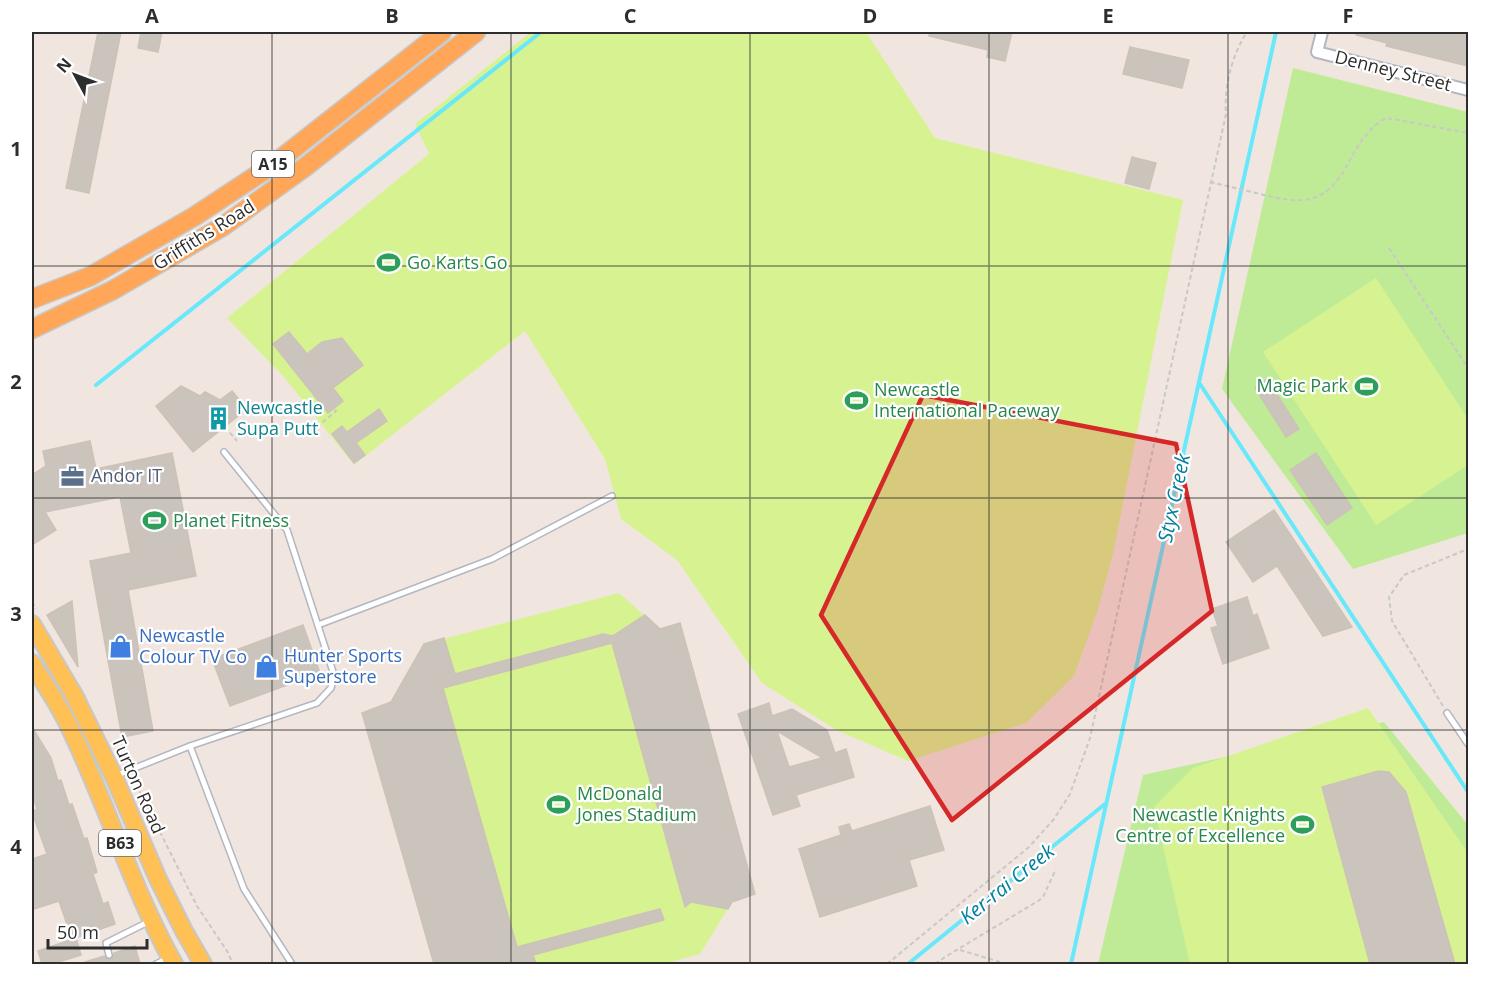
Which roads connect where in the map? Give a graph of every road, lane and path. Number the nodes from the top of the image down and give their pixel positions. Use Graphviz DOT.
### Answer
graph roads {
  1 [pos="442,32"];
  2 [pos="476,32"];
  3 [pos="1247,32"];
  4 [pos="1322,32"];
  5 [pos="393,70"];
  6 [pos="406,86"];
  7 [pos="1468,90"];
  8 [pos="1468,133"];
  9 [pos="1210,182"];
  10 [pos="1389,248"];
  11 [pos="32,299"];
  12 [pos="32,329"];
  13 [pos="1468,368"];
  14 [pos="334,408"];
  15 [pos="225,427"];
  16 [pos="311,432"];
  17 [pos="237,441"];
  18 [pos="224,452"];
  19 [pos="612,496"];
  20 [pos="1468,549"];
  21 [pos="32,624"];
  22 [pos="318,625"];
  23 [pos="32,663"];
  24 [pos="1447,713"];
  25 [pos="1468,744"];
  26 [pos="190,746"];
  27 [pos="114,777"];
  28 [pos="1056,869"];
  29 [pos="151,921"];
  30 [pos="960,950"];
  31 [pos="109,955"];
  32 [pos="167,962"];
  33 [pos="203,964"];
  34 [pos="292,964"];
  35 [pos="887,964"];
  36 [pos="935,964"];
  37 [pos="1008,964"];
  1 -- 5 [label="highway, Griffiths Road / A15"];
  2 -- 6 [label="highway, Griffiths Road / A15"];
  3 -- 9 [label="path"];
  4 -- 7 [label="street, Denney Street"];
  5 -- 6 [label="highway"];
  5 -- 11 [label="highway, Griffiths Road / A15"];
  6 -- 12 [label="highway, Griffiths Road / A15"];
  8 -- 9 [label="path"];
  9 -- 35 [label="path"];
  10 -- 13 [label="path"];
  14 -- 16 [label="path"];
  15 -- 17 [label="path"];
  18 -- 22 [label="lane"];
  19 -- 22 [label="lane"];
  20 -- 24 [label="path"];
  21 -- 27 [label="main road, Turton Road / B63"];
  22 -- 26 [label="lane"];
  23 -- 29 [label="main road, B63"];
  24 -- 25 [label="lane"];
  26 -- 27 [label="lane"];
  26 -- 34 [label="lane"];
  27 -- 33 [label="main road, Turton Road / B63"];
  28 -- 30 [label="path"];
  29 -- 31 [label="lane"];
  29 -- 32 [label="main road, B63"];
  30 -- 36 [label="path"];
  30 -- 37 [label="path"];
}
